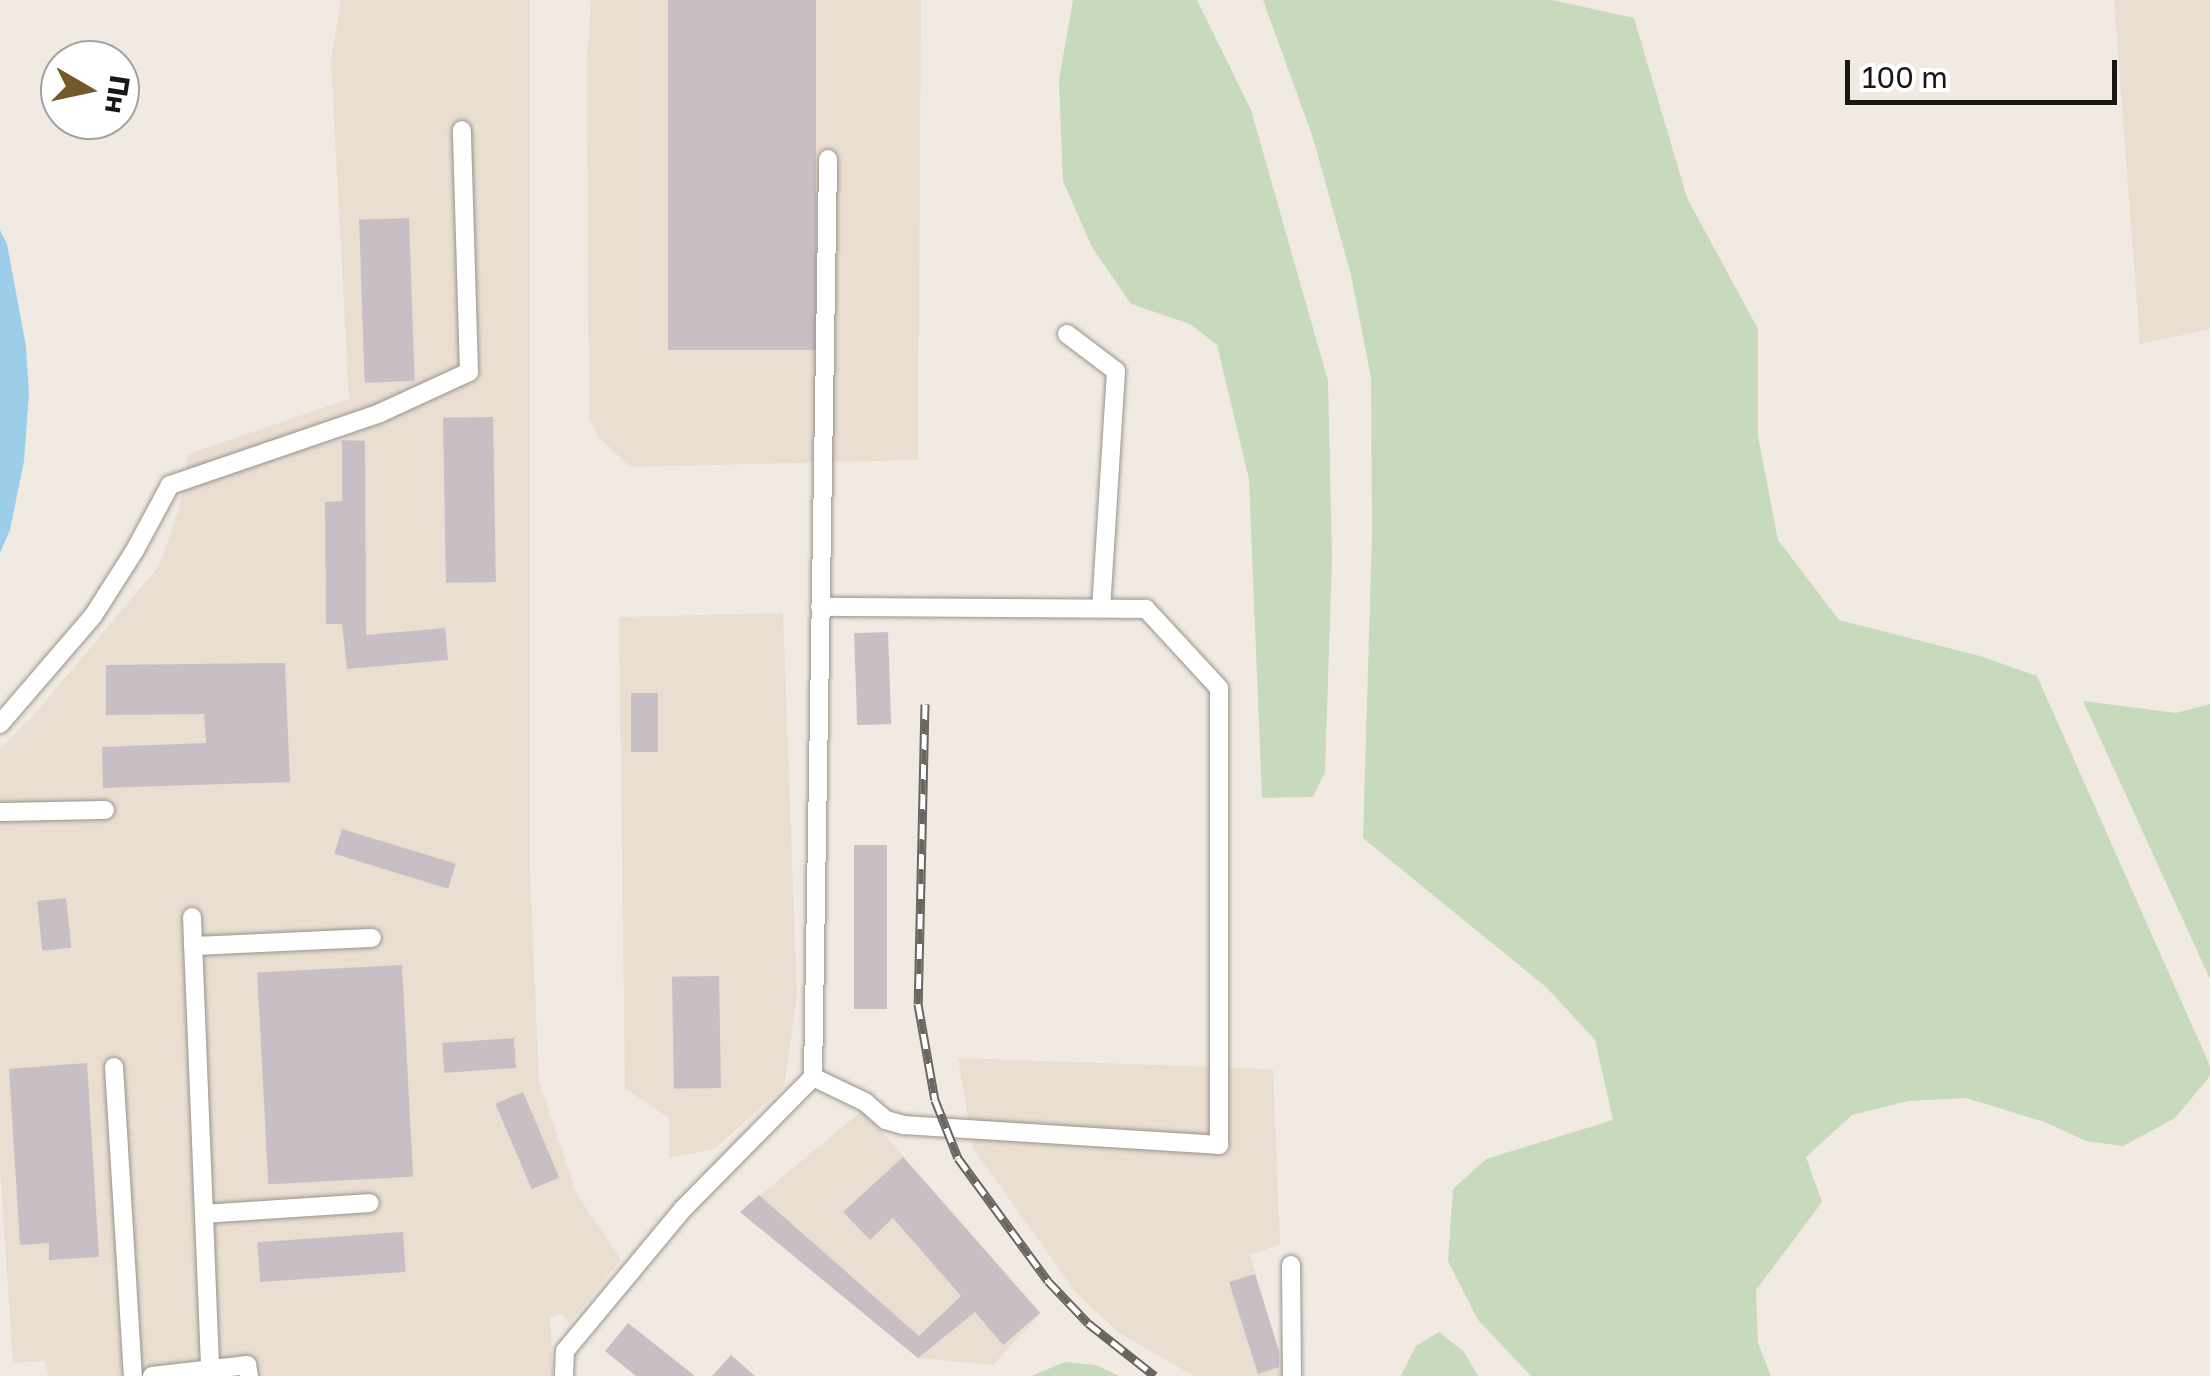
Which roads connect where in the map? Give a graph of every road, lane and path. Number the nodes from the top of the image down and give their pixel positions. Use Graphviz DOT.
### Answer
graph roads {
  1 [pos="462,130"];
  2 [pos="828,159"];
  3 [pos="1067,334"];
  4 [pos="820,606"];
  5 [pos="1101,608"];
  6 [pos="0,724"];
  7 [pos="105,810"];
  8 [pos="0,812"];
  9 [pos="192,917"];
  10 [pos="372,938"];
  11 [pos="193,946"];
  12 [pos="114,1067"];
  13 [pos="813,1077"];
  14 [pos="370,1203"];
  15 [pos="204,1214"];
  16 [pos="1291,1265"];
  17 [pos="210,1368"];
  18 [pos="133,1376"];
  19 [pos="152,1376"];
  20 [pos="248,1376"];
  21 [pos="564,1376"];
  22 [pos="1292,1376"];
  1 -- 6 [label="lane"];
  2 -- 4 [label="lane"];
  3 -- 5 [label="lane"];
  4 -- 5 [label="lane"];
  4 -- 13 [label="lane"];
  5 -- 13 [label="lane"];
  7 -- 8 [label="lane"];
  9 -- 11 [label="lane"];
  10 -- 11 [label="lane"];
  11 -- 15 [label="lane"];
  12 -- 18 [label="lane"];
  13 -- 21 [label="lane"];
  14 -- 15 [label="lane"];
  15 -- 17 [label="lane"];
  16 -- 22 [label="lane"];
  17 -- 19 [label="lane"];
  17 -- 20 [label="lane"];
}
